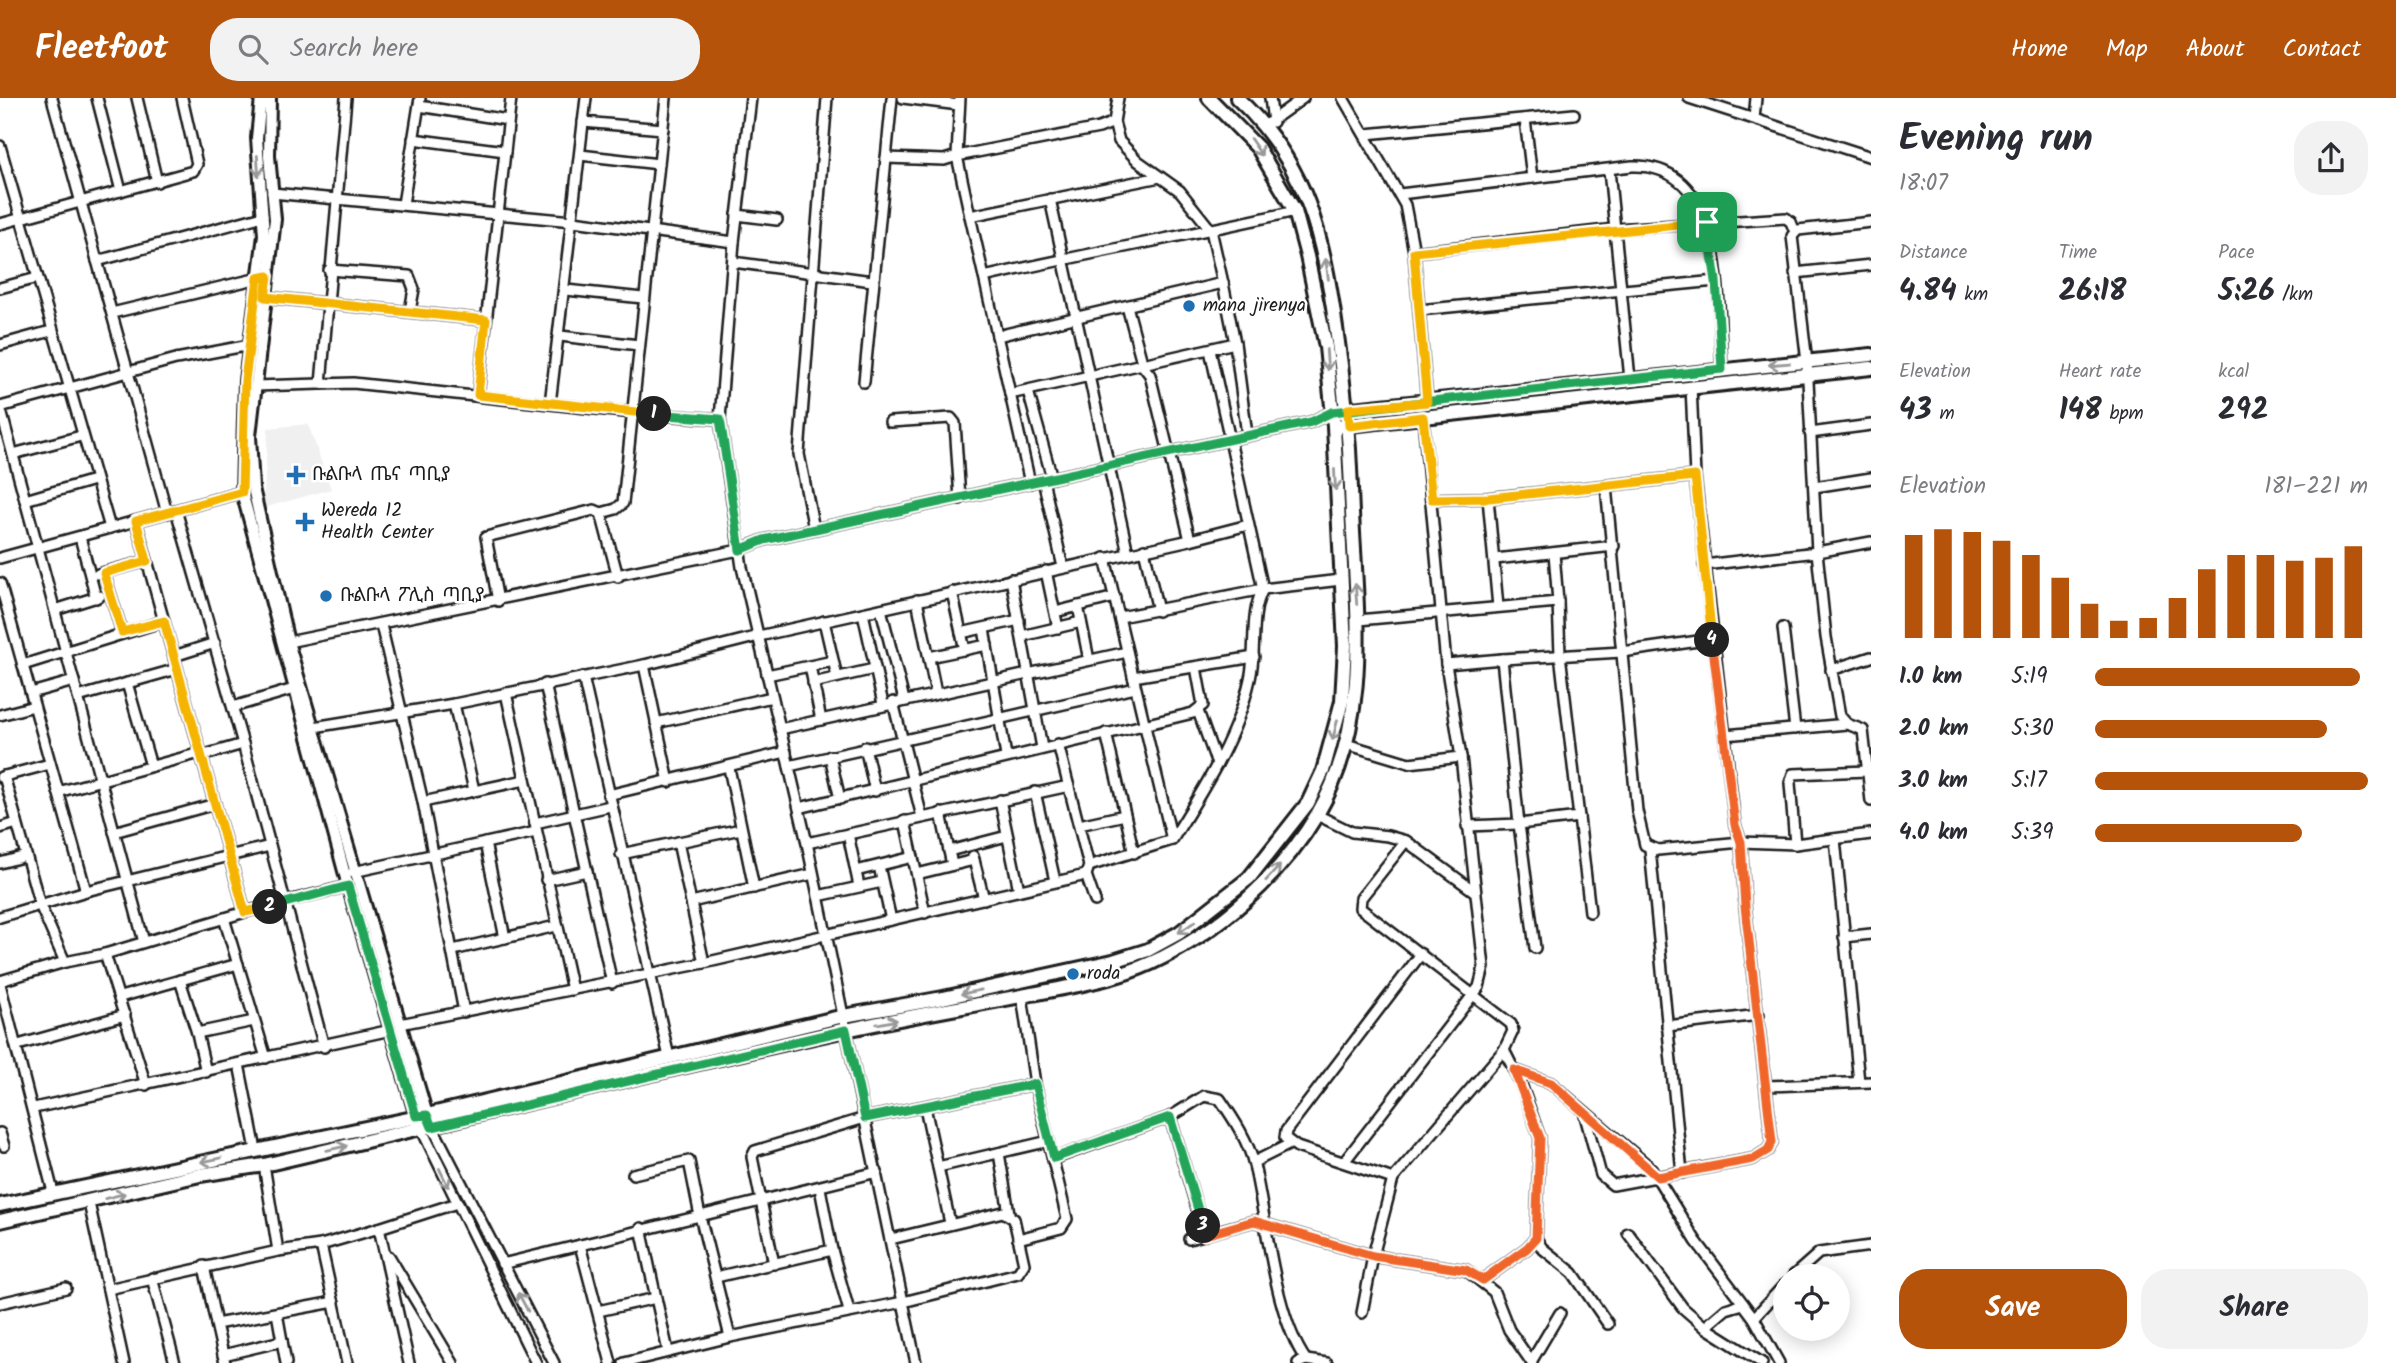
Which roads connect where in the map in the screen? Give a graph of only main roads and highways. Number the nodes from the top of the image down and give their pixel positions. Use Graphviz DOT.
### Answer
graph roads {
  1 [pos="1209,98"];
  2 [pos="1237,98"];
  3 [pos="1871,355"];
  4 [pos="1871,368"];
  5 [pos="1348,409"];
  6 [pos="1332,412"];
  7 [pos="1334,426"];
  8 [pos="1349,426"];
  9 [pos="1343,684"];
  10 [pos="1356,686"];
  11 [pos="1213,909"];
  12 [pos="1223,920"];
  13 [pos="424,1122"];
  14 [pos="0,1205"];
  15 [pos="0,1220"];
  1 -- 6 [label="main road, one-way"];
  5 -- 2 [label="main road, one-way"];
  3 -- 5 [label="main road, one-way"];
  4 -- 8 [label="main road"];
  5 -- 6 [label="main road"];
  5 -- 8 [label="main road"];
  6 -- 7 [label="main road"];
  7 -- 8 [label="main road"];
  7 -- 9 [label="main road, one-way"];
  10 -- 8 [label="main road, one-way"];
  9 -- 10 [label="main road"];
  9 -- 11 [label="main road, one-way"];
  12 -- 10 [label="main road, one-way"];
  11 -- 12 [label="main road"];
  11 -- 13 [label="main road, one-way"];
  13 -- 12 [label="main road, one-way"];
  13 -- 14 [label="main road, one-way"];
  15 -- 13 [label="main road, one-way"];
}
